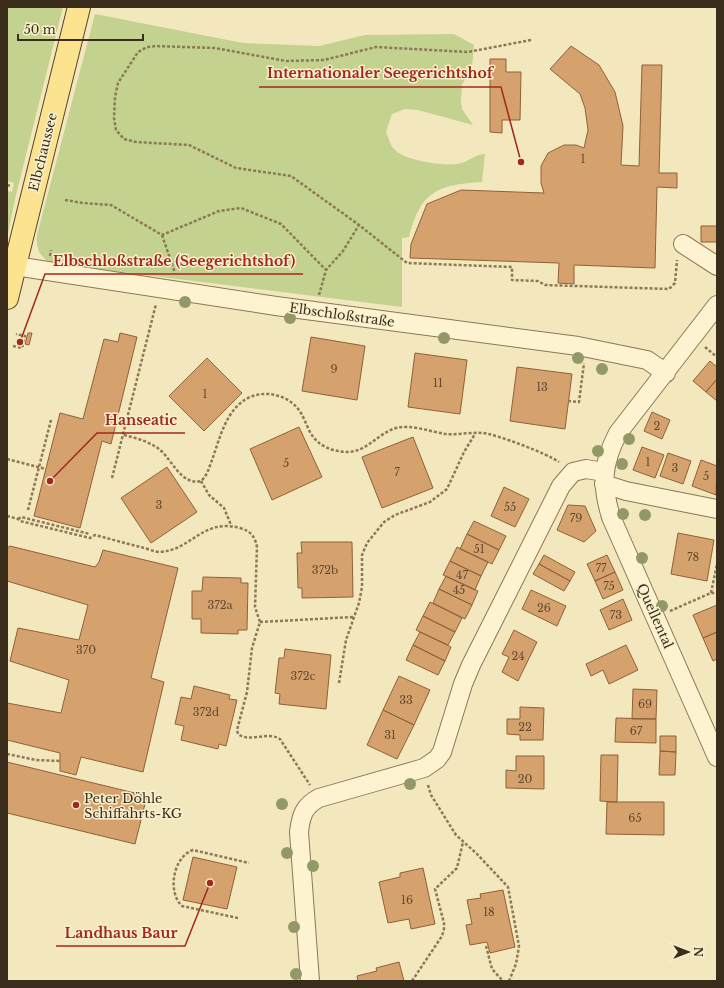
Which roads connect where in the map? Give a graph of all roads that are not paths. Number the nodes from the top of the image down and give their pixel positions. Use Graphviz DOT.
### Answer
graph roads {
  1 [pos="79,7"];
  2 [pos="683,244"];
  3 [pos="15,266"];
  4 [pos="717,266"];
  5 [pos="7,298"];
  6 [pos="717,305"];
  7 [pos="666,373"];
  8 [pos="604,478"];
  9 [pos="717,509"];
  10 [pos="717,757"];
  11 [pos="310,981"];
  1 -- 3 [label="main road, Elbchaussee"];
  2 -- 4 [label="street"];
  3 -- 5 [label="main road, Elbchaussee"];
  3 -- 7 [label="street, Elbschloßstraße"];
  6 -- 7 [label="street"];
  7 -- 8 [label="street"];
  8 -- 9 [label="street"];
  8 -- 10 [label="street, Quellental"];
  8 -- 11 [label="street"];
}
